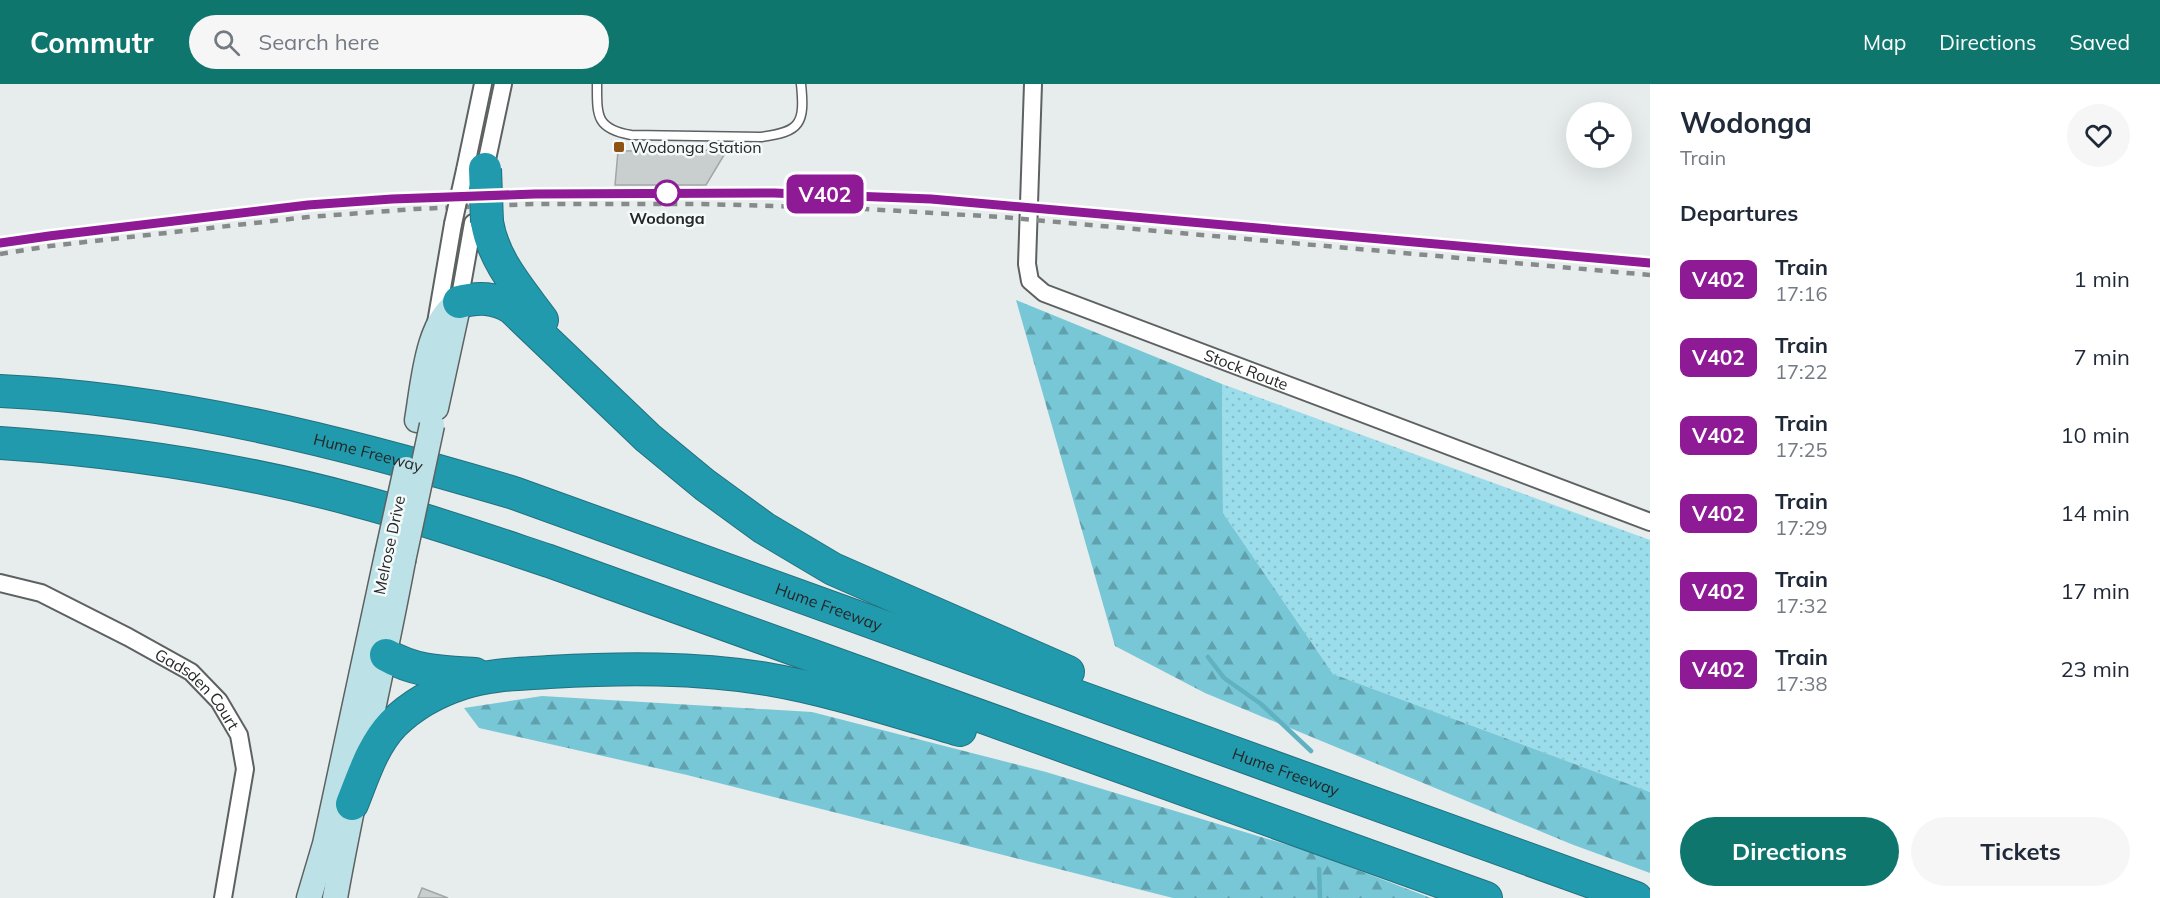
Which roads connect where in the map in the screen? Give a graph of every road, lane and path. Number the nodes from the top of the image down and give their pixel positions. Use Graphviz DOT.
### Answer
graph roads {
  1 [pos="483,84"];
  2 [pos="503,84"];
  3 [pos="597,84"];
  4 [pos="801,84"];
  5 [pos="1033,84"];
  6 [pos="475,169"];
  7 [pos="480,223"];
  8 [pos="459,302"];
  9 [pos="433,336"];
  10 [pos="592,382"];
  11 [pos="0,391"];
  12 [pos="424,423"];
  13 [pos="0,443"];
  14 [pos="1650,522"];
  15 [pos="395,558"];
  16 [pos="0,583"];
  17 [pos="374,619"];
  18 [pos="386,655"];
  19 [pos="503,675"];
  20 [pos="1081,754"];
  21 [pos="352,804"];
  22 [pos="1440,828"];
  23 [pos="223,898"];
  24 [pos="309,898"];
  25 [pos="335,898"];
  26 [pos="1486,898"];
  27 [pos="1636,898"];
  1 -- 6 [label="street, Melrose Drive"];
  2 -- 6 [label="street, Melrose Drive"];
  3 -- 4 [label="lane"];
  5 -- 14 [label="street, Stock Route"];
  6 -- 7 [label="highway, bridge"];
  6 -- 9 [label="street, Melrose Drive, bridge"];
  7 -- 8 [label="street, Melrose Drive"];
  7 -- 10 [label="highway"];
  8 -- 9 [label="main road"];
  8 -- 10 [label="highway"];
  8 -- 12 [label="main road, Melrose Drive"];
  9 -- 12 [label="main road, Melrose Drive"];
  10 -- 22 [label="highway"];
  11 -- 22 [label="highway, Hume Freeway"];
  12 -- 15 [label="main road, Melrose Drive, bridge"];
  13 -- 20 [label="highway"];
  15 -- 17 [label="main road, Melrose Drive"];
  15 -- 18 [label="main road, Melrose Drive"];
  16 -- 23 [label="street, Gadsden Court"];
  17 -- 18 [label="main road"];
  17 -- 24 [label="main road, Melrose Drive"];
  18 -- 19 [label="highway"];
  18 -- 21 [label="main road, Melrose Drive"];
  19 -- 20 [label="highway"];
  19 -- 21 [label="highway"];
  20 -- 26 [label="highway"];
  21 -- 25 [label="main road, Melrose Drive"];
  22 -- 27 [label="highway, Hume Freeway"];
}
